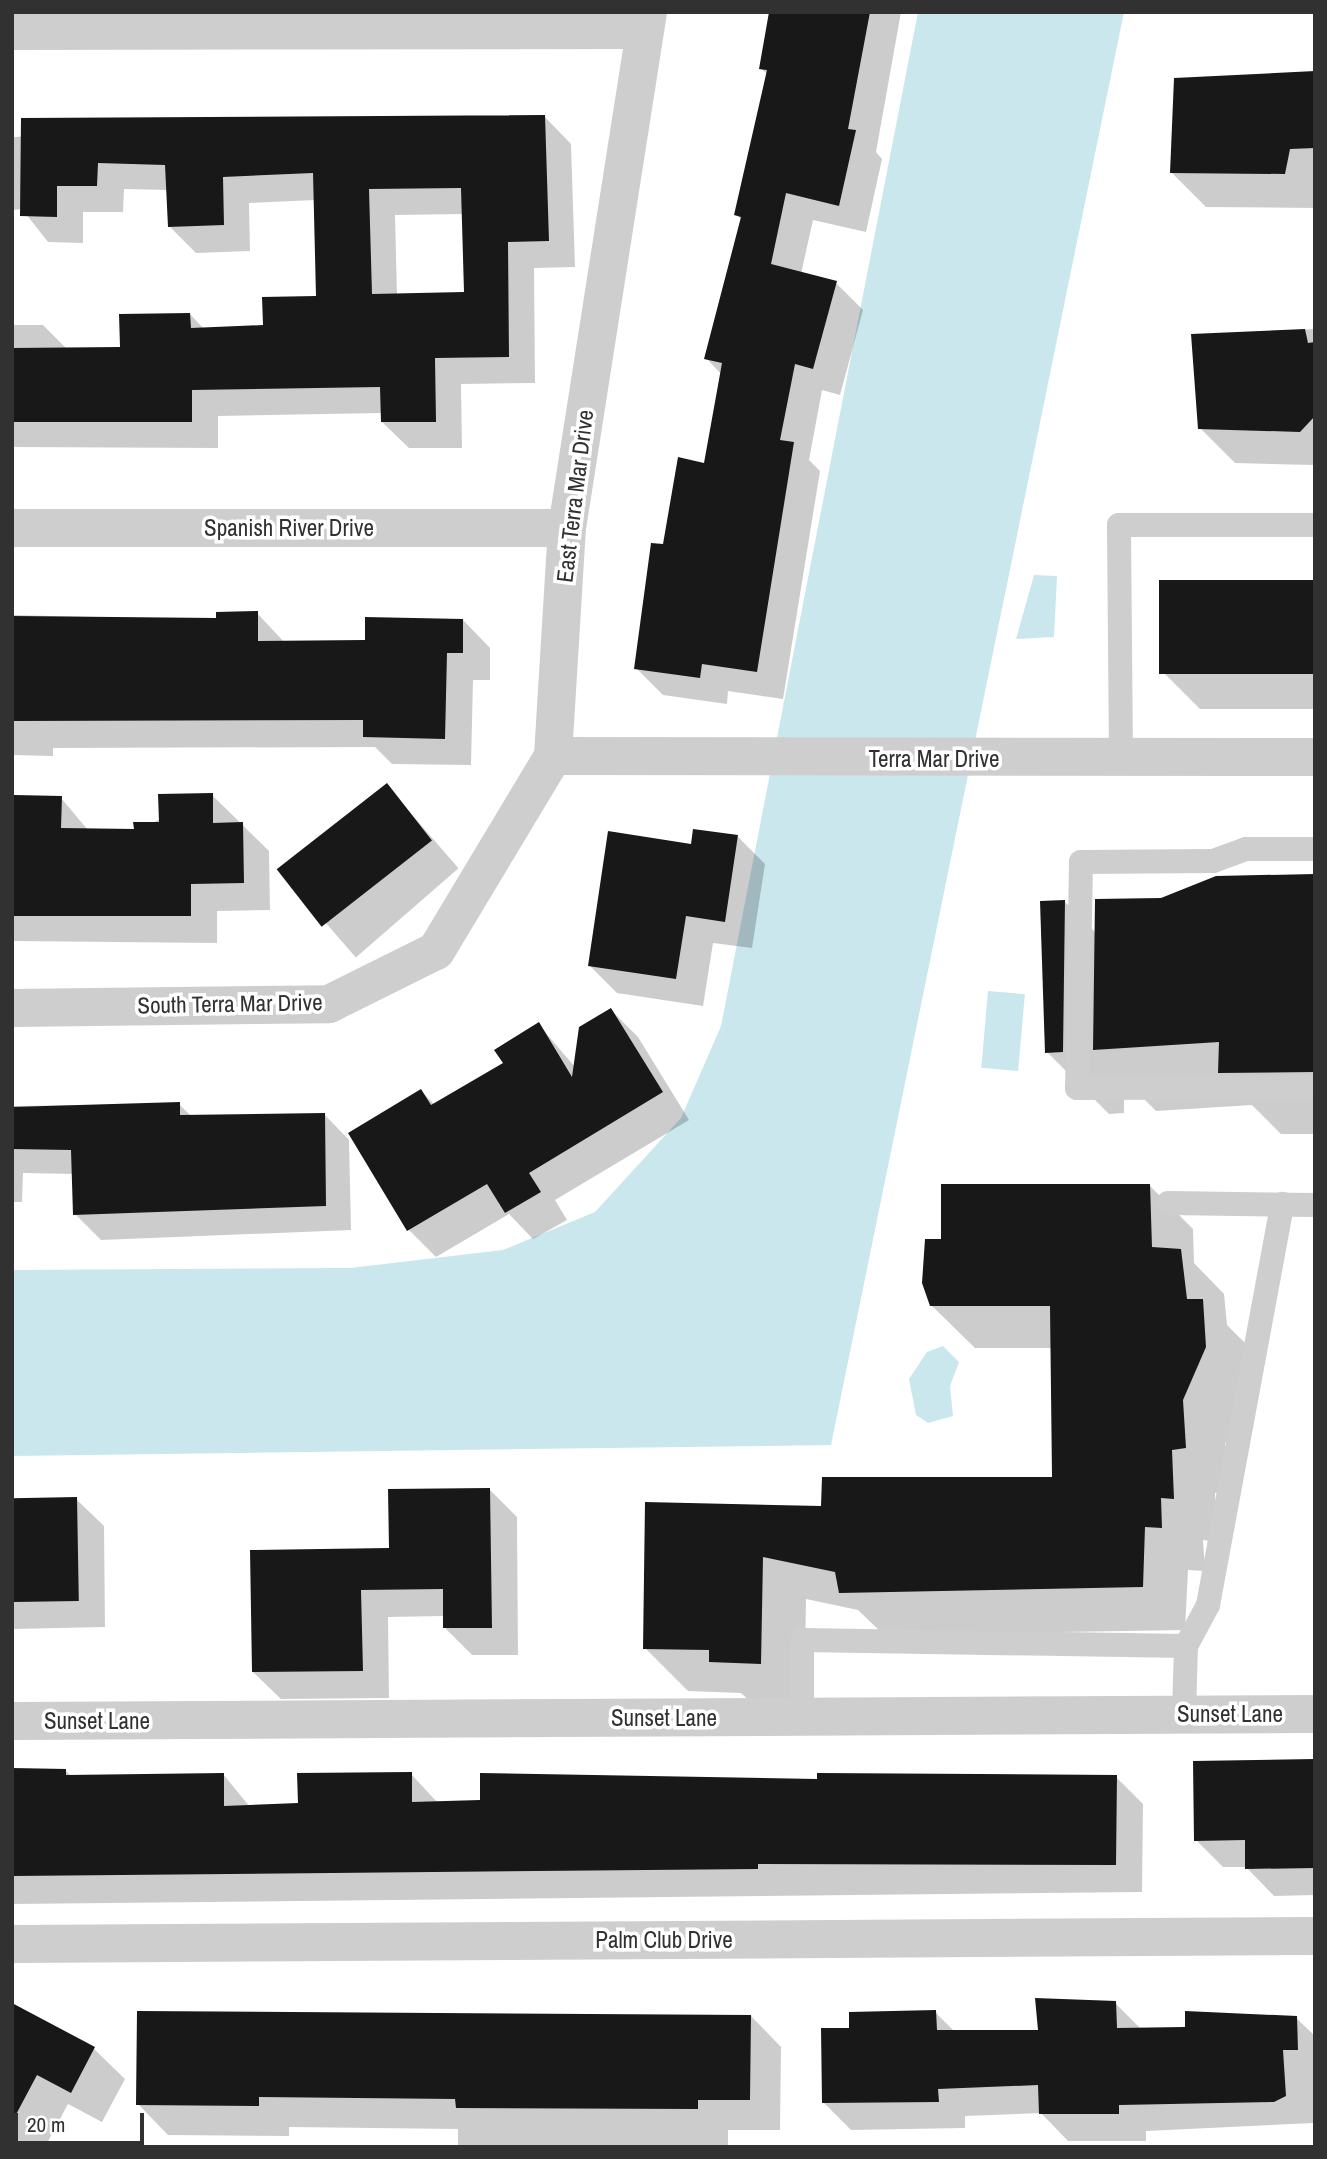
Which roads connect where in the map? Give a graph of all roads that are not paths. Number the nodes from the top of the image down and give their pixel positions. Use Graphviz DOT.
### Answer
graph roads {
  1 [pos="646,21"];
  2 [pos="12,31"];
  3 [pos="1315,525"];
  4 [pos="12,528"];
  5 [pos="567,528"];
  6 [pos="553,756"];
  7 [pos="1315,757"];
  8 [pos="1121,758"];
  9 [pos="1315,849"];
  10 [pos="436,951"];
  11 [pos="12,1008"];
  12 [pos="1315,1087"];
  13 [pos="1168,1203"];
  14 [pos="1282,1204"];
  15 [pos="1315,1205"];
  16 [pos="1186,1646"];
  17 [pos="1315,1714"];
  18 [pos="1184,1715"];
  19 [pos="802,1717"];
  20 [pos="12,1721"];
  21 [pos="1315,1936"];
  22 [pos="12,1944"];
  1 -- 2 [label="street"];
  1 -- 5 [label="street, East Terra Mar Drive"];
  3 -- 8 [label="lane"];
  4 -- 5 [label="street, Spanish River Drive"];
  5 -- 6 [label="street, East Terra Mar Drive"];
  6 -- 8 [label="street, Terra Mar Drive"];
  6 -- 10 [label="street, East Terra Mar Drive"];
  7 -- 8 [label="street, Terra Mar Drive"];
  9 -- 12 [label="lane"];
  10 -- 11 [label="street, South Terra Mar Drive"];
  13 -- 14 [label="lane"];
  14 -- 15 [label="lane"];
  14 -- 16 [label="lane"];
  16 -- 18 [label="lane"];
  16 -- 19 [label="lane"];
  17 -- 18 [label="street, Sunset Lane"];
  18 -- 19 [label="street, Sunset Lane"];
  19 -- 20 [label="street, Sunset Lane"];
  21 -- 22 [label="street, Palm Club Drive"];
}
